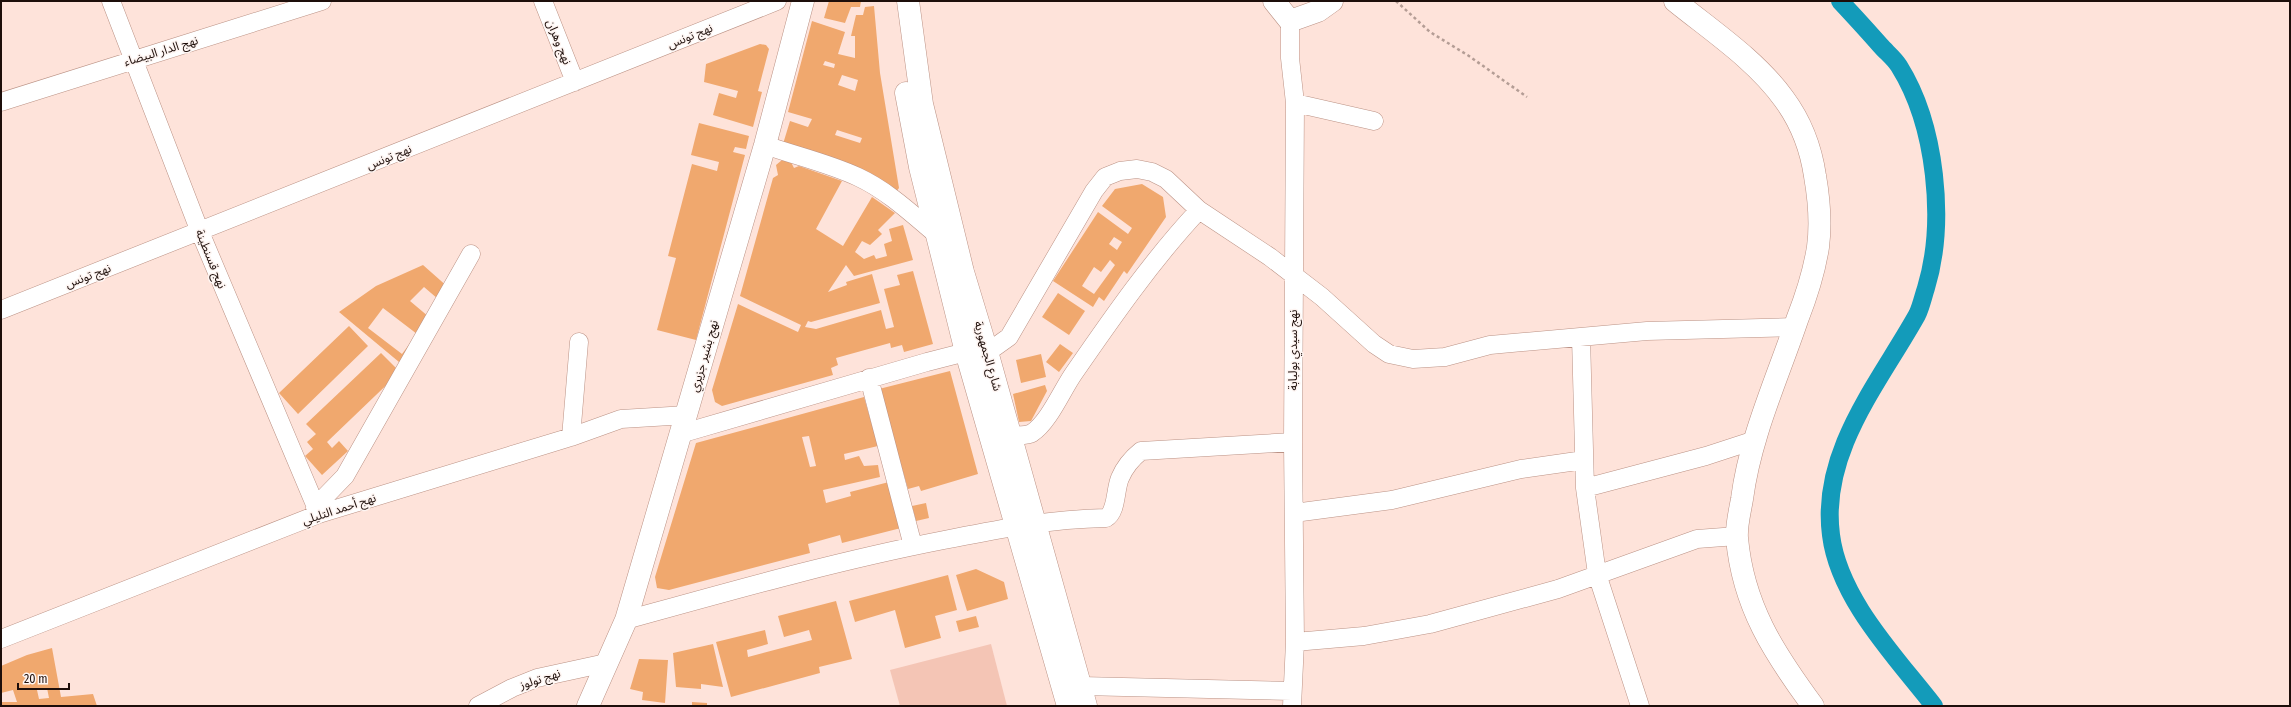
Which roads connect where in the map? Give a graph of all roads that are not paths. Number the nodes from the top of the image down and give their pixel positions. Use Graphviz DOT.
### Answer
graph roads {
  1 [pos="111,1"];
  2 [pos="322,1"];
  3 [pos="543,1"];
  4 [pos="777,1"];
  5 [pos="803,1"];
  6 [pos="894,1"];
  7 [pos="908,1"];
  8 [pos="1274,1"];
  9 [pos="1332,1"];
  10 [pos="1675,1"];
  11 [pos="1290,21"];
  12 [pos="133,59"];
  13 [pos="575,82"];
  14 [pos="1,102"];
  15 [pos="1295,103"];
  16 [pos="1374,120"];
  17 [pos="765,145"];
  18 [pos="1199,210"];
  19 [pos="200,232"];
  20 [pos="937,236"];
  21 [pos="471,254"];
  22 [pos="1294,276"];
  23 [pos="1,310"];
  24 [pos="1795,327"];
  25 [pos="1581,337"];
  26 [pos="579,342"];
  27 [pos="976,350"];
  28 [pos="869,378"];
  29 [pos="683,425"];
  30 [pos="1011,436"];
  31 [pos="571,437"];
  32 [pos="1755,440"];
  33 [pos="1293,442"];
  34 [pos="1584,460"];
  35 [pos="1585,488"];
  36 [pos="317,510"];
  37 [pos="1294,513"];
  38 [pos="1025,524"];
  39 [pos="1737,536"];
  40 [pos="913,546"];
  41 [pos="1596,574"];
  42 [pos="626,620"];
  43 [pos="1,639"];
  44 [pos="1294,642"];
  45 [pos="606,663"];
  46 [pos="1084,696"];
  47 [pos="1292,698"];
  48 [pos="478,706"];
  49 [pos="588,706"];
  50 [pos="1068,706"];
  51 [pos="1640,706"];
  52 [pos="1813,706"];
  1 -- 12 [label="street, نهج قسنطينة"];
  2 -- 12 [label="street, نهج الدار البيضاء"];
  3 -- 13 [label="street, نهج وهران"];
  4 -- 13 [label="street, نهج تونس"];
  5 -- 17 [label="street, نهج بشير جزيري"];
  6 -- 20 [label="street, شارع الجمهورية"];
  7 -- 27 [label="street, شارع الجمهورية"];
  8 -- 11 [label="street"];
  9 -- 11 [label="street"];
  10 -- 24 [label="street"];
  11 -- 15 [label="street, نهج سيدي بولبابة"];
  12 -- 14 [label="street, نهج الدار البيضاء"];
  12 -- 19 [label="street, نهج قسنطينة"];
  13 -- 19 [label="street, نهج تونس"];
  15 -- 16 [label="street"];
  15 -- 22 [label="street, نهج سيدي بولبابة"];
  17 -- 20 [label="street"];
  17 -- 29 [label="street, نهج بشير جزيري"];
  18 -- 22 [label="street, نهج أحمد التليلي"];
  18 -- 27 [label="street, نهج أحمد التليلي"];
  18 -- 30 [label="street"];
  19 -- 23 [label="street, نهج تونس"];
  19 -- 36 [label="street, نهج قسنطينة"];
  20 -- 27 [label="street, شارع الجمهورية"];
  21 -- 36 [label="street"];
  22 -- 25 [label="street, نهج أحمد التليلي"];
  22 -- 33 [label="street, نهج سيدي بولبابة"];
  24 -- 25 [label="street, نهج أحمد التليلي"];
  24 -- 32 [label="street"];
  25 -- 34 [label="street"];
  26 -- 31 [label="street"];
  27 -- 28 [label="street, نهج أحمد التليلي"];
  27 -- 30 [label="street, شارع الجمهورية"];
  27 -- 38 [label="street, شارع الجمهورية"];
  28 -- 29 [label="street, نهج أحمد التليلي"];
  28 -- 40 [label="street"];
  29 -- 31 [label="street, نهج أحمد التليلي"];
  29 -- 42 [label="street, نهج بشير جزيري"];
  30 -- 38 [label="street, شارع الجمهورية"];
  31 -- 36 [label="street, نهج أحمد التليلي"];
  32 -- 35 [label="street"];
  32 -- 39 [label="street"];
  33 -- 37 [label="street, نهج سيدي بولبابة"];
  33 -- 38 [label="street"];
  34 -- 35 [label="street"];
  34 -- 37 [label="street"];
  35 -- 41 [label="street"];
  36 -- 43 [label="street, نهج أحمد التليلي"];
  37 -- 44 [label="street, نهج سيدي بولبابة"];
  38 -- 40 [label="street"];
  38 -- 46 [label="street, شارع الجمهورية"];
  38 -- 50 [label="street, شارع الجمهورية"];
  39 -- 41 [label="street"];
  39 -- 52 [label="street"];
  40 -- 42 [label="street"];
  41 -- 44 [label="street"];
  41 -- 51 [label="street"];
  42 -- 45 [label="street, نهج بشير جزيري"];
  44 -- 47 [label="street, نهج سيدي بولبابة"];
  45 -- 48 [label="street, نهج تولوز"];
  45 -- 49 [label="street, نهج بشير جزيري"];
  46 -- 47 [label="street"];
}
